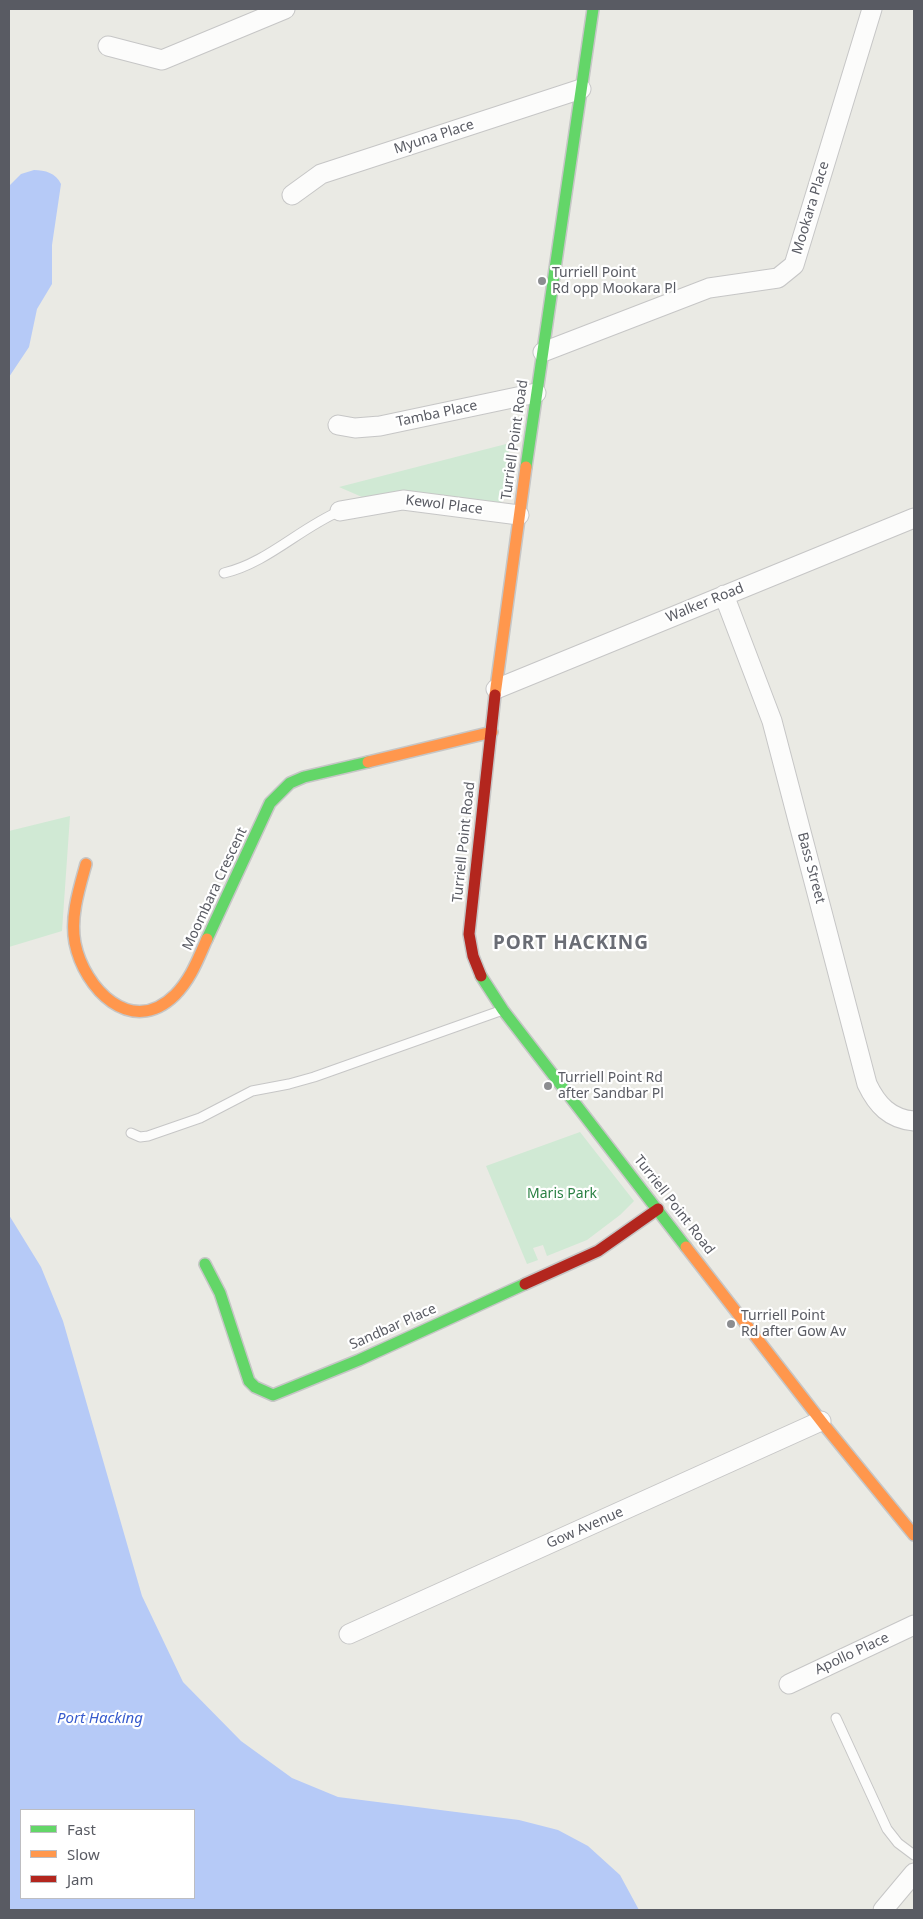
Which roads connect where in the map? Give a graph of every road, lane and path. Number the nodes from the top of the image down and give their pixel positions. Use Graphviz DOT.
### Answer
graph roads {
  1 [pos="285,9"];
  2 [pos="593,9"];
  3 [pos="872,9"];
  4 [pos="108,46"];
  5 [pos="581,89"];
  6 [pos="292,195"];
  7 [pos="543,352"];
  8 [pos="536,393"];
  9 [pos="338,425"];
  10 [pos="340,511"];
  11 [pos="519,515"];
  12 [pos="914,518"];
  13 [pos="224,573"];
  14 [pos="724,595"];
  15 [pos="496,689"];
  16 [pos="492,732"];
  17 [pos="86,864"];
  18 [pos="503,1010"];
  19 [pos="914,1121"];
  20 [pos="131,1133"];
  21 [pos="658,1209"];
  22 [pos="204,1264"];
  23 [pos="821,1421"];
  24 [pos="914,1535"];
  25 [pos="914,1625"];
  26 [pos="350,1634"];
  27 [pos="790,1684"];
  28 [pos="836,1718"];
  29 [pos="914,1855"];
  30 [pos="914,1873"];
  31 [pos="883,1910"];
  1 -- 4 [label="street"];
  2 -- 5 [label="street, Turriell Point Road"];
  3 -- 7 [label="street, Mookara Place"];
  5 -- 6 [label="street, Myuna Place"];
  5 -- 7 [label="street, Turriell Point Road"];
  7 -- 8 [label="street, Turriell Point Road"];
  8 -- 9 [label="street, Tamba Place"];
  8 -- 11 [label="street, Turriell Point Road"];
  10 -- 11 [label="street, Kewol Place"];
  10 -- 13 [label="lane"];
  11 -- 15 [label="street, Turriell Point Road"];
  12 -- 14 [label="street, Walker Road"];
  14 -- 15 [label="street, Walker Road"];
  14 -- 19 [label="street, Bass Street"];
  15 -- 16 [label="street, Turriell Point Road"];
  16 -- 17 [label="street, Moombara Crescent"];
  16 -- 18 [label="street, Turriell Point Road"];
  18 -- 20 [label="lane"];
  18 -- 21 [label="street, Turriell Point Road"];
  21 -- 22 [label="street, Sandbar Place"];
  21 -- 23 [label="street, Turriell Point Road"];
  23 -- 24 [label="street, Turriell Point Road"];
  23 -- 26 [label="street, Gow Avenue"];
  25 -- 27 [label="street, Apollo Place"];
  28 -- 29 [label="lane"];
  30 -- 31 [label="street"];
}
